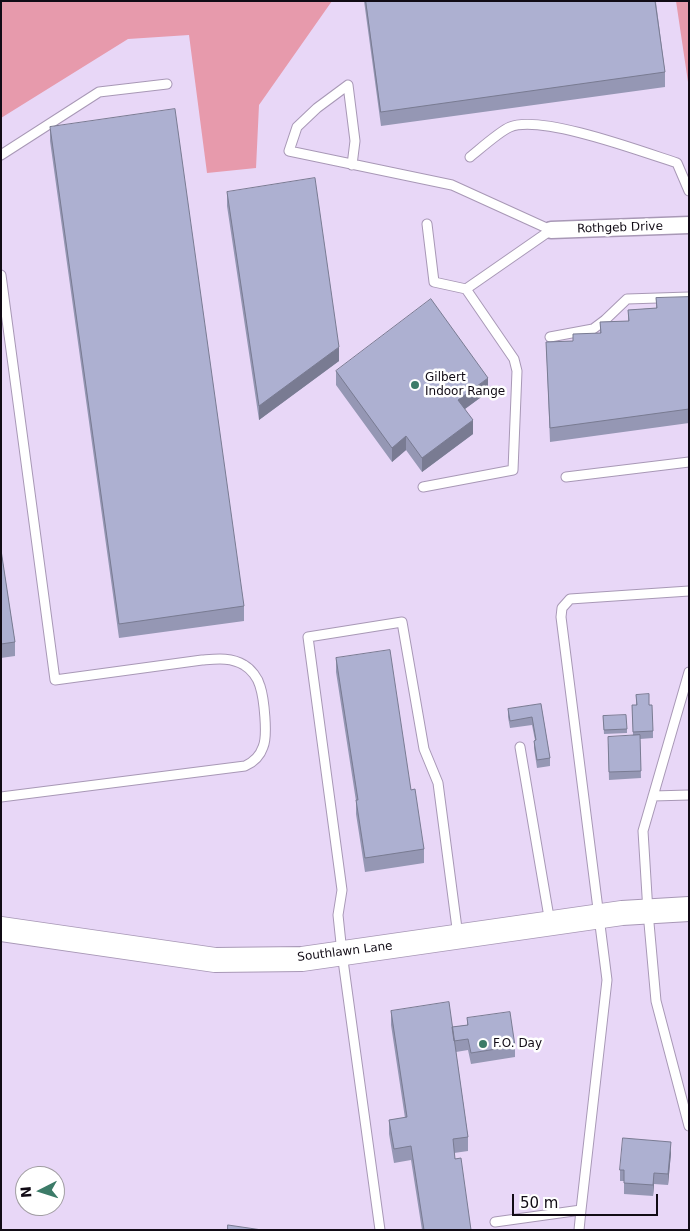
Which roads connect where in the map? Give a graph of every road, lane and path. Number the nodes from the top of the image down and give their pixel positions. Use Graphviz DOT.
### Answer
graph roads {
  1 [pos="167,84"];
  2 [pos="1,155"];
  3 [pos="470,157"];
  4 [pos="352,165"];
  5 [pos="689,191"];
  6 [pos="427,224"];
  7 [pos="689,225"];
  8 [pos="551,230"];
  9 [pos="1,275"];
  10 [pos="466,289"];
  11 [pos="689,297"];
  12 [pos="550,336"];
  13 [pos="689,462"];
  14 [pos="566,477"];
  15 [pos="423,487"];
  16 [pos="689,591"];
  17 [pos="689,672"];
  18 [pos="520,747"];
  19 [pos="689,795"];
  20 [pos="654,796"];
  21 [pos="1,797"];
  22 [pos="689,909"];
  23 [pos="648,912"];
  24 [pos="600,916"];
  25 [pos="550,924"];
  26 [pos="1,928"];
  27 [pos="458,936"];
  28 [pos="342,953"];
  29 [pos="689,1126"];
  30 [pos="582,1210"];
  31 [pos="495,1222"];
  32 [pos="380,1230"];
  33 [pos="579,1230"];
  1 -- 2 [label="lane"];
  3 -- 5 [label="lane"];
  4 -- 4 [label="lane"];
  4 -- 8 [label="lane"];
  6 -- 10 [label="lane"];
  7 -- 8 [label="street, Rothgeb Drive"];
  8 -- 10 [label="lane"];
  9 -- 21 [label="lane"];
  10 -- 15 [label="lane"];
  11 -- 12 [label="lane"];
  13 -- 14 [label="lane"];
  16 -- 24 [label="lane"];
  17 -- 20 [label="lane"];
  18 -- 25 [label="lane"];
  19 -- 20 [label="lane"];
  20 -- 23 [label="lane"];
  22 -- 23 [label="street, Southlawn Lane"];
  23 -- 24 [label="street, Southlawn Lane"];
  23 -- 29 [label="lane"];
  24 -- 25 [label="street, Southlawn Lane"];
  24 -- 30 [label="lane"];
  25 -- 27 [label="street, Southlawn Lane"];
  26 -- 28 [label="street, Southlawn Lane"];
  27 -- 28 [label="street, Southlawn Lane"];
  27 -- 28 [label="lane"];
  28 -- 32 [label="lane"];
  30 -- 31 [label="lane"];
  30 -- 33 [label="lane"];
}
